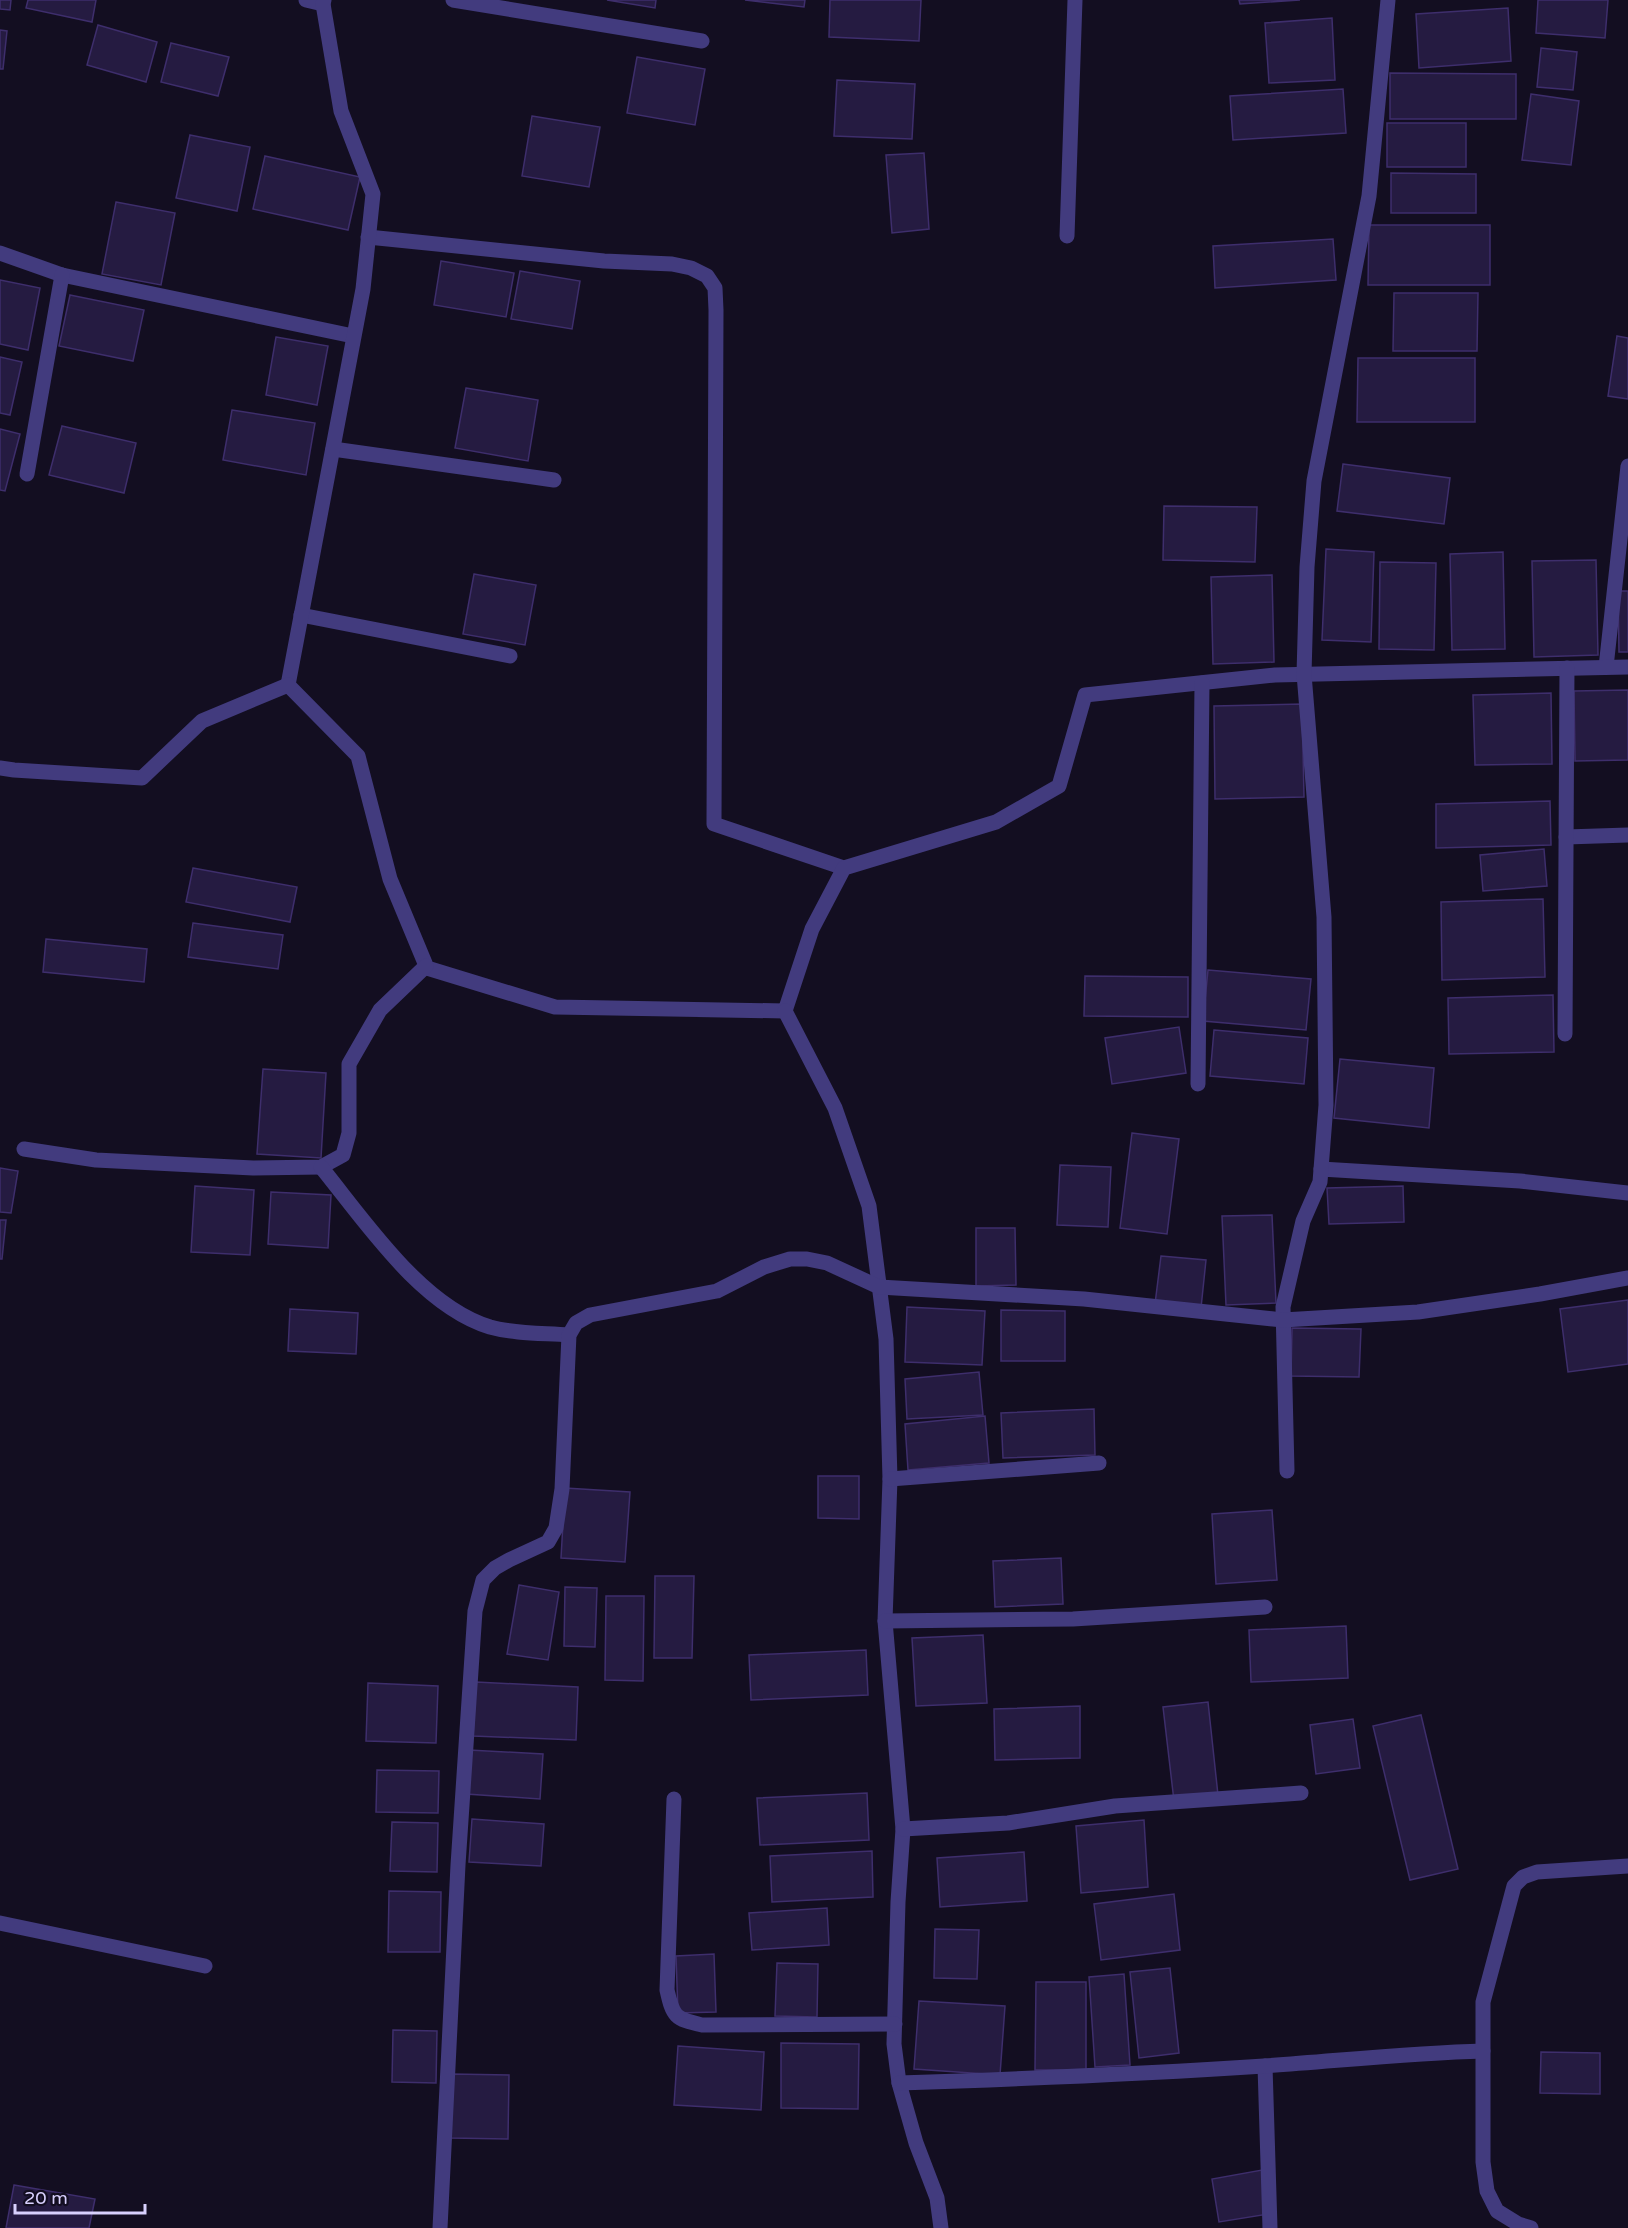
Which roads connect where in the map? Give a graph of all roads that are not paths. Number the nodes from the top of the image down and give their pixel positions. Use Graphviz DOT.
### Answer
graph roads {
  1 [pos="306,0"];
  2 [pos="453,0"];
  3 [pos="1075,0"];
  4 [pos="1388,0"];
  5 [pos="323,2"];
  6 [pos="702,41"];
  7 [pos="1067,236"];
  8 [pos="368,237"];
  9 [pos="0,253"];
  10 [pos="62,274"];
  11 [pos="353,336"];
  12 [pos="333,449"];
  13 [pos="1628,465"];
  14 [pos="27,474"];
  15 [pos="554,480"];
  16 [pos="302,615"];
  17 [pos="510,656"];
  18 [pos="1606,667"];
  19 [pos="1628,667"];
  20 [pos="1567,668"];
  21 [pos="1304,674"];
  22 [pos="1202,683"];
  23 [pos="288,686"];
  24 [pos="0,768"];
  25 [pos="1628,835"];
  26 [pos="1566,837"];
  27 [pos="844,868"];
  28 [pos="426,966"];
  29 [pos="785,1011"];
  30 [pos="1565,1034"];
  31 [pos="1198,1084"];
  32 [pos="24,1149"];
  33 [pos="321,1167"];
  34 [pos="1321,1169"];
  35 [pos="1628,1193"];
  36 [pos="1628,1278"];
  37 [pos="879,1287"];
  38 [pos="1283,1320"];
  39 [pos="569,1335"];
  40 [pos="1099,1462"];
  41 [pos="1287,1471"];
  42 [pos="890,1479"];
  43 [pos="1265,1607"];
  44 [pos="885,1621"];
  45 [pos="1301,1793"];
  46 [pos="674,1799"];
  47 [pos="903,1829"];
  48 [pos="1628,1866"];
  49 [pos="0,1923"];
  50 [pos="205,1966"];
  51 [pos="895,2024"];
  52 [pos="1483,2051"];
  53 [pos="1265,2066"];
  54 [pos="899,2083"];
  55 [pos="440,2228"];
  56 [pos="942,2228"];
  57 [pos="1270,2228"];
  58 [pos="1531,2228"];
  1 -- 5 [label="street"];
  2 -- 6 [label="street"];
  3 -- 7 [label="street"];
  4 -- 21 [label="street"];
  5 -- 8 [label="street"];
  8 -- 11 [label="street"];
  8 -- 27 [label="street"];
  9 -- 10 [label="street"];
  10 -- 11 [label="street"];
  10 -- 14 [label="street"];
  11 -- 12 [label="street"];
  12 -- 15 [label="street"];
  12 -- 16 [label="street"];
  13 -- 18 [label="street"];
  16 -- 17 [label="street"];
  16 -- 23 [label="street"];
  18 -- 19 [label="street"];
  18 -- 20 [label="street"];
  20 -- 21 [label="street"];
  20 -- 26 [label="street"];
  21 -- 22 [label="street"];
  21 -- 34 [label="street"];
  22 -- 27 [label="street"];
  22 -- 31 [label="street"];
  23 -- 24 [label="street"];
  23 -- 28 [label="street"];
  25 -- 26 [label="street"];
  26 -- 30 [label="street"];
  27 -- 29 [label="street"];
  28 -- 29 [label="street"];
  28 -- 33 [label="street"];
  29 -- 37 [label="street"];
  32 -- 33 [label="street"];
  33 -- 39 [label="street"];
  34 -- 35 [label="street"];
  34 -- 38 [label="street"];
  36 -- 38 [label="street"];
  37 -- 38 [label="street"];
  37 -- 39 [label="street"];
  37 -- 42 [label="street"];
  38 -- 41 [label="street"];
  39 -- 55 [label="street"];
  40 -- 42 [label="street"];
  42 -- 44 [label="street"];
  43 -- 44 [label="street"];
  44 -- 47 [label="street"];
  45 -- 47 [label="street"];
  46 -- 51 [label="street"];
  47 -- 51 [label="street"];
  48 -- 52 [label="street"];
  49 -- 50 [label="street"];
  51 -- 54 [label="street"];
  52 -- 53 [label="street"];
  52 -- 58 [label="street"];
  53 -- 54 [label="street"];
  53 -- 57 [label="street"];
  54 -- 56 [label="street"];
}
